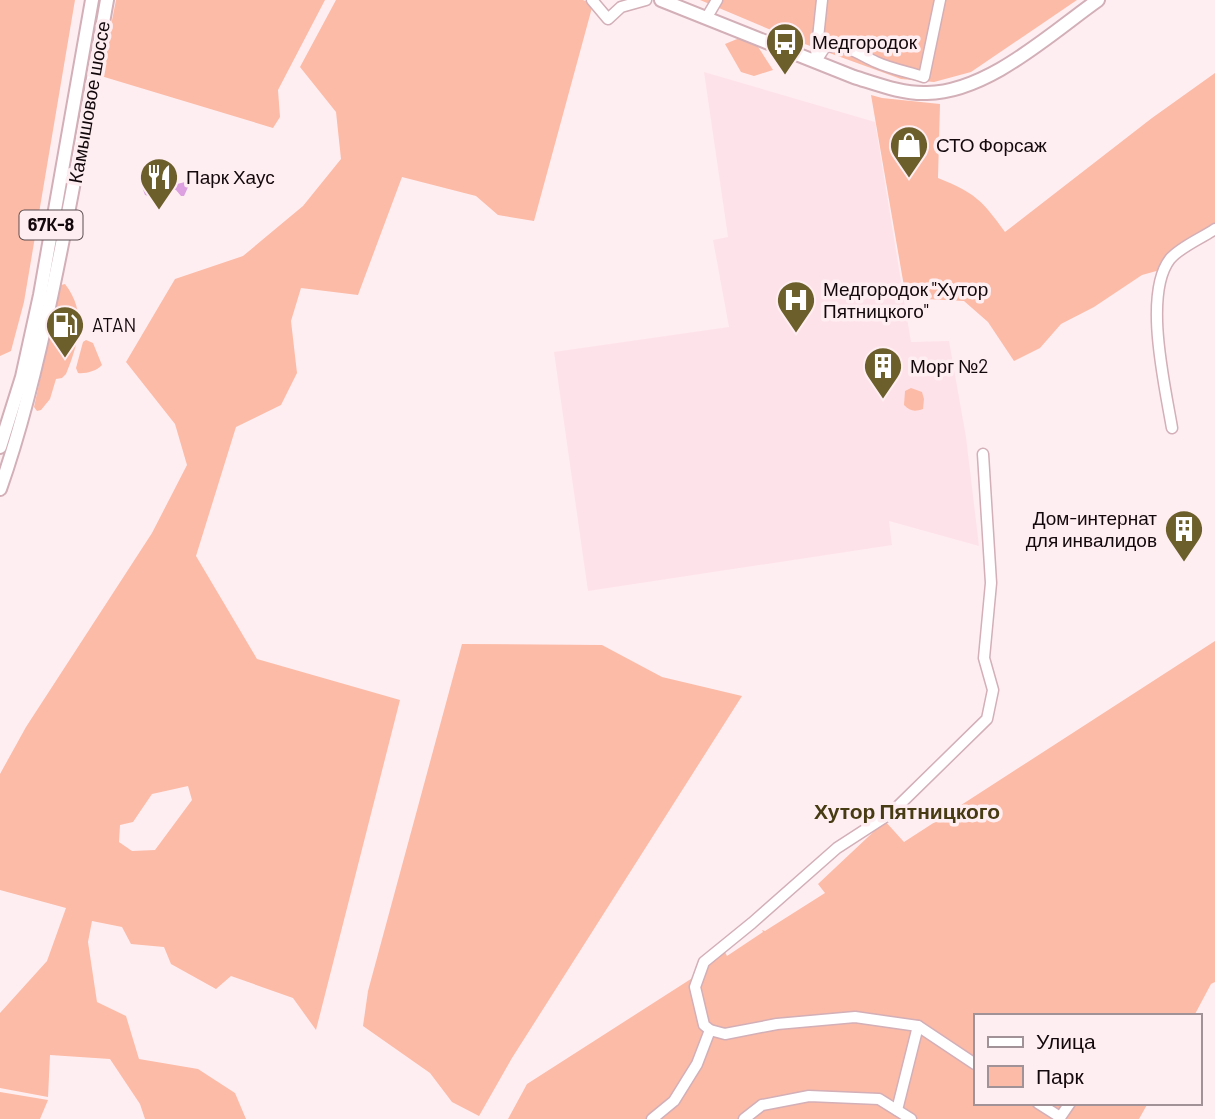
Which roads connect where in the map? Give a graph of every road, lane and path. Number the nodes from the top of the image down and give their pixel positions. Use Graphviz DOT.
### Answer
graph roads {
  1 [pos="92,0"];
  2 [pos="107,0"];
  3 [pos="592,0"];
  4 [pos="646,0"];
  5 [pos="661,0"];
  6 [pos="717,0"];
  7 [pos="822,0"];
  8 [pos="940,0"];
  9 [pos="1098,0"];
  10 [pos="707,17"];
  11 [pos="816,61"];
  12 [pos="1215,229"];
  13 [pos="1172,428"];
  14 [pos="0,447"];
  15 [pos="983,454"];
  16 [pos="0,489"];
  17 [pos="918,1026"];
  18 [pos="707,1027"];
  19 [pos="974,1063"];
  20 [pos="669,1105"];
  21 [pos="1041,1105"];
  22 [pos="897,1110"];
  23 [pos="1059,1118"];
  24 [pos="652,1119"];
  25 [pos="671,1119"];
  26 [pos="744,1119"];
  27 [pos="911,1119"];
  1 -- 14 [label="main road, Камышовое шоссе / 67К-8"];
  2 -- 16 [label="main road, Камышовое шоссе / 67К-8"];
  3 -- 4 [label="street"];
  5 -- 10 [label="main road"];
  6 -- 10 [label="street"];
  7 -- 11 [label="street"];
  8 -- 11 [label="street"];
  9 -- 11 [label="main road"];
  10 -- 11 [label="main road"];
  12 -- 13 [label="street"];
  15 -- 18 [label="street"];
  17 -- 18 [label="street"];
  17 -- 19 [label="street"];
  17 -- 22 [label="street"];
  18 -- 20 [label="street"];
  20 -- 24 [label="street"];
  20 -- 25 [label="street"];
  21 -- 23 [label="street"];
  22 -- 26 [label="street"];
  22 -- 27 [label="street"];
}
